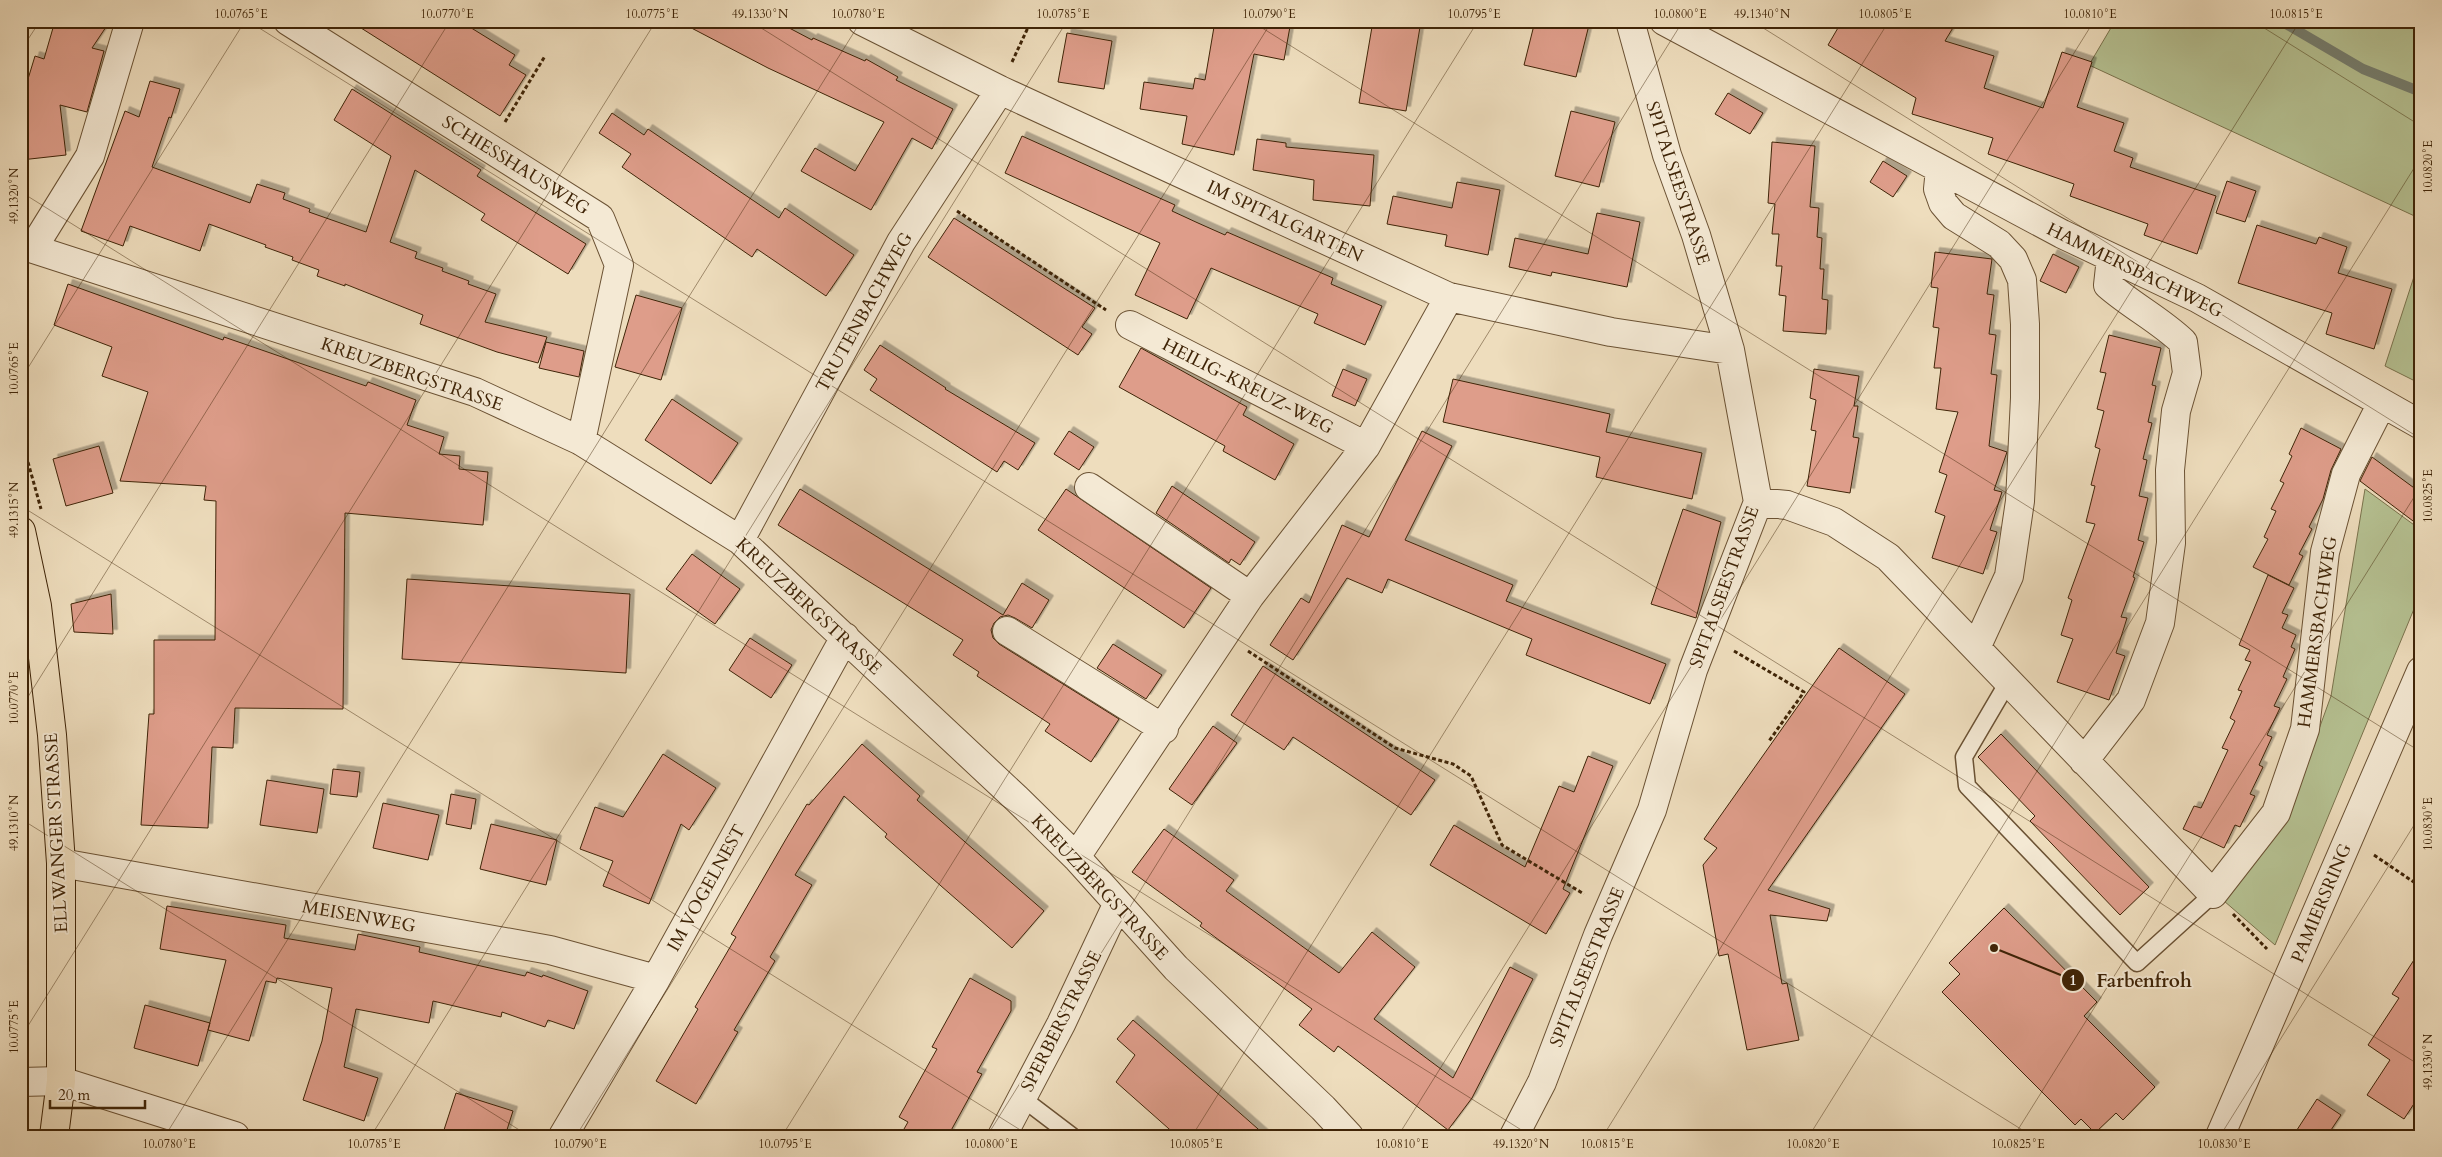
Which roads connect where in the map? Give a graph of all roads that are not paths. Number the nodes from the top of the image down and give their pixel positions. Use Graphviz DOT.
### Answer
graph roads {
  1 [pos="130,21"];
  2 [pos="288,21"];
  3 [pos="862,21"];
  4 [pos="1630,21"];
  5 [pos="1664,21"];
  6 [pos="1000,90"];
  7 [pos="1940,169"];
  8 [pos="27,246"];
  9 [pos="2111,258"];
  10 [pos="1449,297"];
  11 [pos="1130,325"];
  12 [pos="1730,350"];
  13 [pos="2382,404"];
  14 [pos="2421,425"];
  15 [pos="581,440"];
  16 [pos="1366,446"];
  17 [pos="1089,487"];
  18 [pos="1758,502"];
  19 [pos="21,531"];
  20 [pos="740,540"];
  21 [pos="1250,596"];
  22 [pos="1007,631"];
  23 [pos="845,638"];
  24 [pos="1976,648"];
  25 [pos="2421,671"];
  26 [pos="2008,682"];
  27 [pos="1164,728"];
  28 [pos="2084,761"];
  29 [pos="1076,857"];
  30 [pos="61,862"];
  31 [pos="2213,894"];
  32 [pos="1117,905"];
  33 [pos="656,979"];
  34 [pos="61,1081"];
  35 [pos="21,1082"];
  36 [pos="1022,1098"];
  37 [pos="54,1136"];
  38 [pos="235,1136"];
  39 [pos="563,1136"];
  40 [pos="1002,1136"];
  41 [pos="1072,1136"];
  42 [pos="1349,1136"];
  43 [pos="1514,1136"];
  44 [pos="2220,1136"];
  1 -- 8 [label="street"];
  2 -- 15 [label="street, SCHIESSHAUSWEG"];
  3 -- 6 [label="street, IM SPITALGARTEN"];
  4 -- 12 [label="street, SPITALSEESTRASSE"];
  5 -- 7 [label="street, HAMMERSBACHWEG"];
  6 -- 10 [label="street, IM SPITALGARTEN"];
  6 -- 20 [label="street, TRUTENBACHWEG"];
  7 -- 9 [label="street, HAMMERSBACHWEG"];
  7 -- 24 [label="street"];
  8 -- 15 [label="street, KREUZBERGSTRASSE"];
  9 -- 13 [label="street, HAMMERSBACHWEG"];
  9 -- 28 [label="street"];
  10 -- 12 [label="street, IM SPITALGARTEN"];
  10 -- 16 [label="street"];
  11 -- 16 [label="street, HEILIG-KREUZ-WEG"];
  12 -- 18 [label="street, SPITALSEESTRASSE"];
  13 -- 14 [label="street, HAMMERSBACHWEG"];
  13 -- 31 [label="street, HAMMERSBACHWEG"];
  15 -- 20 [label="street, KREUZBERGSTRASSE"];
  16 -- 21 [label="street"];
  17 -- 21 [label="street"];
  18 -- 24 [label="street"];
  18 -- 43 [label="street, SPITALSEESTRASSE"];
  19 -- 30 [label="main road, ELLWANGER STRASSE"];
  20 -- 23 [label="street, KREUZBERGSTRASSE"];
  21 -- 27 [label="street"];
  22 -- 27 [label="street"];
  23 -- 29 [label="street, KREUZBERGSTRASSE"];
  23 -- 33 [label="street, IM VOGELNEST"];
  24 -- 26 [label="street"];
  25 -- 44 [label="street, PAMIERSRING"];
  26 -- 28 [label="street"];
  26 -- 31 [label="lane"];
  27 -- 29 [label="street"];
  28 -- 31 [label="street"];
  29 -- 32 [label="street, KREUZBERGSTRASSE"];
  30 -- 33 [label="street, MEISENWEG"];
  30 -- 34 [label="main road, ELLWANGER STRASSE"];
  32 -- 36 [label="street, SPERBERSTRASSE"];
  32 -- 42 [label="street, KREUZBERGSTRASSE"];
  33 -- 39 [label="street, IM VOGELNEST"];
  34 -- 35 [label="street"];
  34 -- 37 [label="main road, ELLWANGER STRASSE"];
  34 -- 38 [label="street"];
  36 -- 40 [label="street, SPERBERSTRASSE"];
  36 -- 41 [label="lane"];
}
